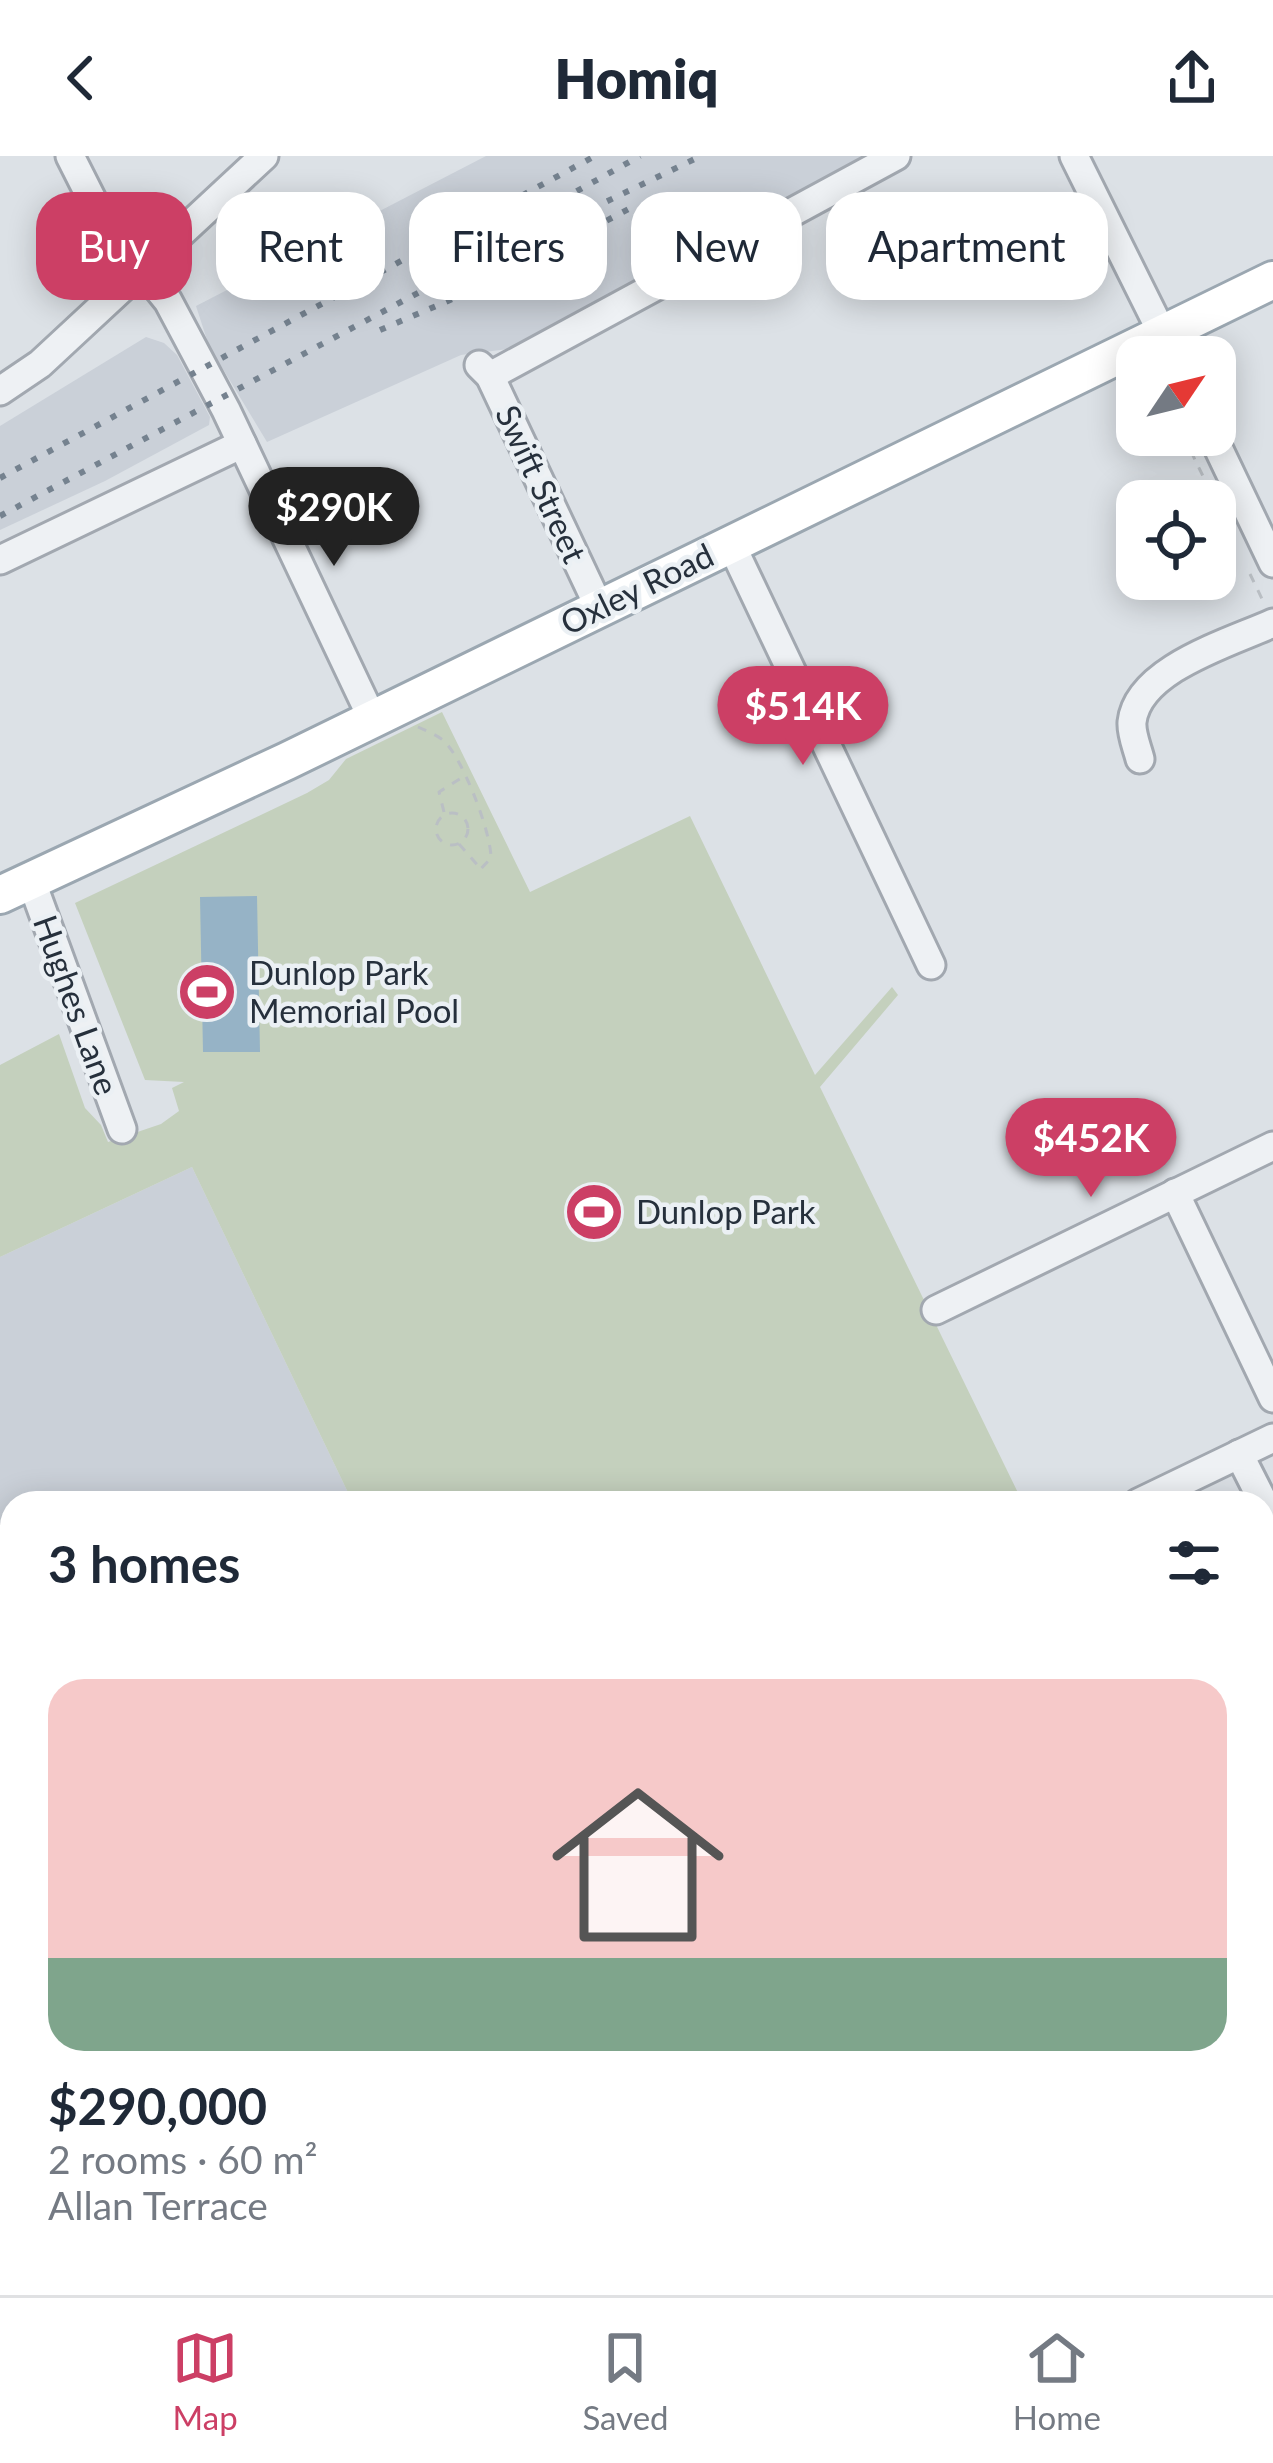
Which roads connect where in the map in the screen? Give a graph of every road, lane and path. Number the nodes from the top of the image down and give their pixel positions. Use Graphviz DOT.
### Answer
graph roads {
  1 [pos="70,156"];
  2 [pos="264,156"];
  3 [pos="834,156"];
  4 [pos="896,156"];
  5 [pos="1074,156"];
  6 [pos="848,182"];
  7 [pos="88,192"];
  8 [pos="192,224"];
  9 [pos="1273,280"];
  10 [pos="110,300"];
  11 [pos="167,300"];
  12 [pos="1164,336"];
  13 [pos="1183,336"];
  14 [pos="1116,369"];
  15 [pos="0,391"];
  16 [pos="242,444"];
  17 [pos="1193,456"];
  18 [pos="1222,456"];
  19 [pos="731,544"];
  20 [pos="0,560"];
  21 [pos="1273,563"];
  22 [pos="599,608"];
  23 [pos="1268,612"];
  24 [pos="372,718"];
  25 [pos="415,720"];
  26 [pos="1140,759"];
  27 [pos="463,777"];
  28 [pos="444,814"];
  29 [pos="459,844"];
  30 [pos="482,869"];
  31 [pos="476,874"];
  32 [pos="15,888"];
  33 [pos="931,965"];
  34 [pos="122,1129"];
  35 [pos="1273,1146"];
  36 [pos="1175,1193"];
  37 [pos="936,1310"];
  38 [pos="1273,1398"];
  39 [pos="1273,1438"];
  40 [pos="1239,1454"];
  41 [pos="1163,1491"];
  42 [pos="1258,1491"];
  1 -- 7 [label="street"];
  2 -- 8 [label="street"];
  3 -- 6 [label="street"];
  4 -- 6 [label="street"];
  5 -- 12 [label="street"];
  6 -- 22 [label="street, Swift Street"];
  9 -- 13 [label="main road, Oxley Road"];
  10 -- 15 [label="street"];
  11 -- 16 [label="street"];
  14 -- 19 [label="main road, Oxley Road"];
  16 -- 20 [label="street"];
  16 -- 24 [label="street"];
  17 -- 23 [label="path"];
  18 -- 21 [label="street"];
  19 -- 22 [label="main road, Oxley Road"];
  19 -- 33 [label="street"];
  22 -- 24 [label="main road, Oxley Road"];
  23 -- 26 [label="street"];
  24 -- 32 [label="main road, Oxley Road"];
  25 -- 27 [label="path"];
  27 -- 28 [label="path"];
  27 -- 30 [label="path"];
  28 -- 29 [label="path"];
  28 -- 29 [label="path"];
  29 -- 30 [label="path"];
  30 -- 31 [label="path"];
  32 -- 34 [label="street, Hughes Lane"];
  35 -- 36 [label="street"];
  36 -- 37 [label="street"];
  36 -- 38 [label="street"];
  39 -- 40 [label="street"];
  40 -- 41 [label="street"];
  40 -- 42 [label="street"];
}
